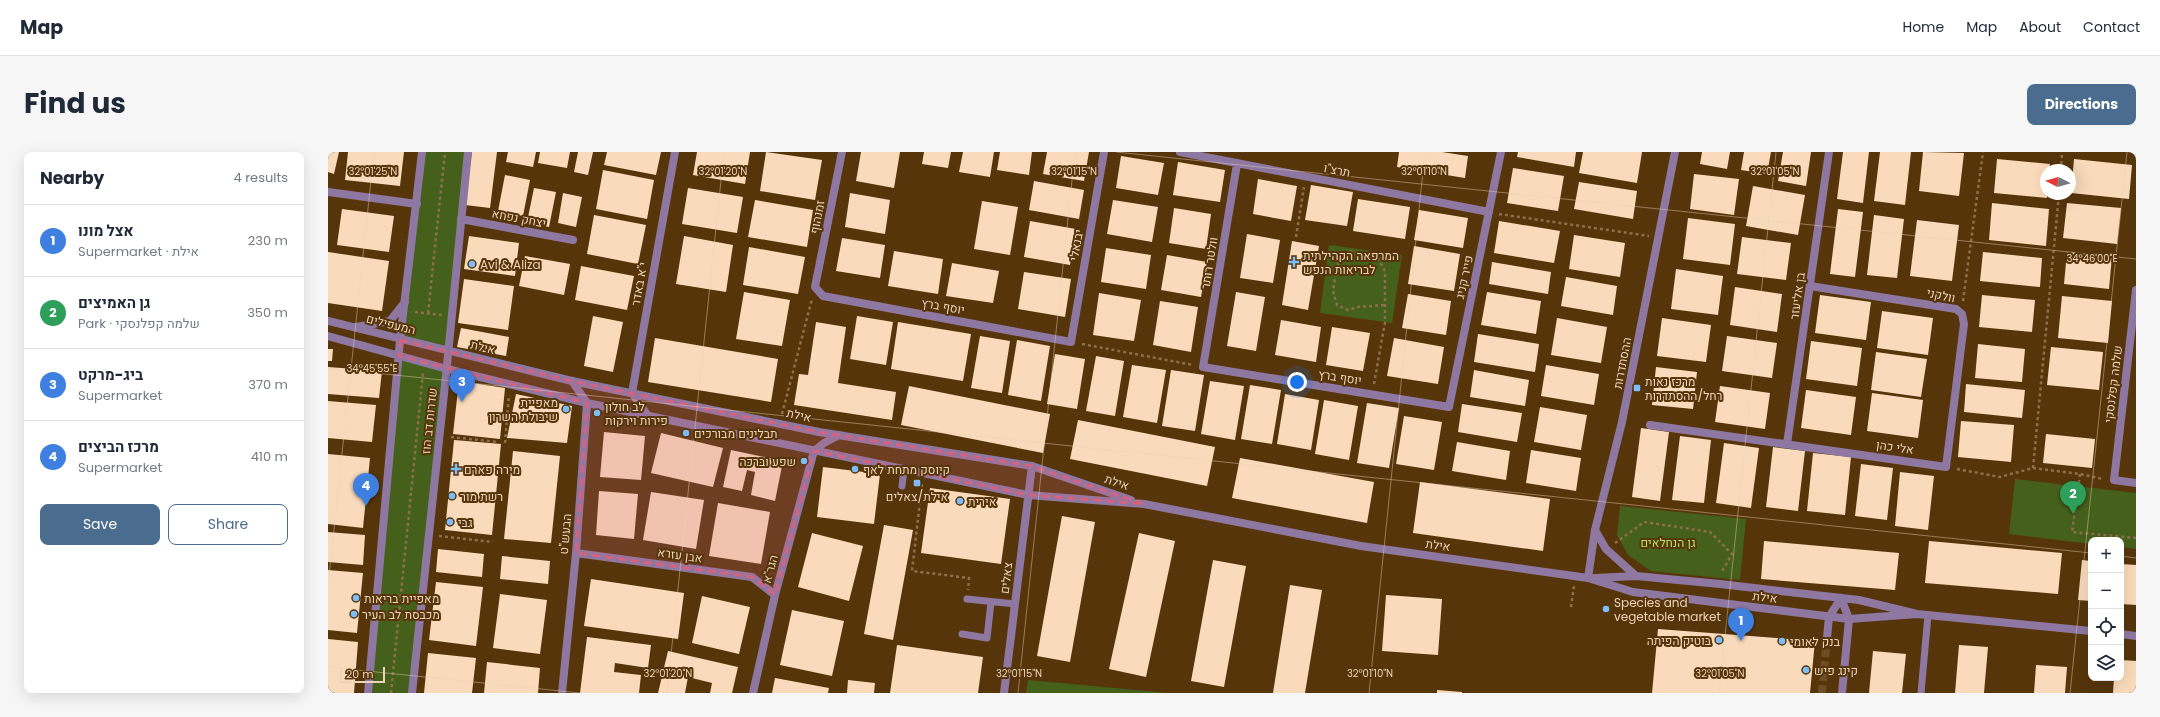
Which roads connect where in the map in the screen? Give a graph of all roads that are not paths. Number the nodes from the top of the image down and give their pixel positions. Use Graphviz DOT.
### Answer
graph roads {
  1 [pos="422,152"];
  2 [pos="468,152"];
  3 [pos="675,152"];
  4 [pos="842,152"];
  5 [pos="1104,152"];
  6 [pos="1180,152"];
  7 [pos="1501,152"];
  8 [pos="1675,152"];
  9 [pos="1829,152"];
  10 [pos="1237,164"];
  11 [pos="328,192"];
  12 [pos="417,204"];
  13 [pos="1489,212"];
  14 [pos="461,219"];
  15 [pos="573,240"];
  16 [pos="1810,286"];
  17 [pos="815,287"];
  18 [pos="2136,290"];
  19 [pos="406,301"];
  20 [pos="2135,314"];
  21 [pos="328,321"];
  22 [pos="353,327"];
  23 [pos="328,336"];
  24 [pos="400,340"];
  25 [pos="1071,342"];
  26 [pos="448,351"];
  27 [pos="399,356"];
  28 [pos="1204,367"];
  29 [pos="447,369"];
  30 [pos="572,381"];
  31 [pos="632,393"];
  32 [pos="587,403"];
  33 [pos="1449,407"];
  34 [pos="648,416"];
  35 [pos="1650,425"];
  36 [pos="839,435"];
  37 [pos="1787,444"];
  38 [pos="814,451"];
  39 [pos="1032,466"];
  40 [pos="1946,467"];
  41 [pos="904,470"];
  42 [pos="2136,483"];
  43 [pos="902,486"];
  44 [pos="1028,495"];
  45 [pos="1144,504"];
  46 [pos="1595,530"];
  47 [pos="576,553"];
  48 [pos="1636,576"];
  49 [pos="1588,578"];
  50 [pos="775,595"];
  51 [pos="1841,598"];
  52 [pos="967,599"];
  53 [pos="991,602"];
  54 [pos="1015,604"];
  55 [pos="1917,614"];
  56 [pos="1928,615"];
  57 [pos="1829,617"];
  58 [pos="1849,619"];
  59 [pos="2088,631"];
  60 [pos="962,634"];
  61 [pos="2124,634"];
  62 [pos="2136,636"];
  63 [pos="1828,638"];
  64 [pos="368,693"];
  65 [pos="412,693"];
  66 [pos="562,693"];
  67 [pos="753,693"];
  68 [pos="1004,693"];
  69 [pos="1842,693"];
  70 [pos="1921,693"];
  1 -- 12 [label="street"];
  2 -- 14 [label="street, שדרות דב הוז"];
  3 -- 31 [label="street, י\"א באדר"];
  4 -- 17 [label="street, זמנהוף"];
  5 -- 25 [label="street, יבנאלי"];
  6 -- 10 [label="street, תרצ\"ו"];
  7 -- 13 [label="street, פייר קניג"];
  8 -- 46 [label="street, ההסתדרות"];
  9 -- 16 [label="street, בן אליעזר"];
  10 -- 13 [label="street, תרצ\"ו"];
  10 -- 28 [label="street, וולטר רותר"];
  11 -- 12 [label="street"];
  12 -- 19 [label="street"];
  13 -- 33 [label="street, פייר קניג"];
  14 -- 15 [label="street, יצחק נפחא"];
  14 -- 26 [label="street, שדרות דב הוז"];
  16 -- 37 [label="street, בן אליעזר"];
  16 -- 40 [label="street, וולקני"];
  17 -- 25 [label="street, יוסף ברץ"];
  18 -- 20 [label="street, שלמה קפלנסקי"];
  19 -- 22 [label="street"];
  19 -- 24 [label="street"];
  20 -- 42 [label="street, שלמה קפלנסקי"];
  21 -- 22 [label="street, המעפילים"];
  22 -- 24 [label="street, המעפילים"];
  23 -- 27 [label="street"];
  24 -- 26 [label="street, המעפילים"];
  24 -- 27 [label="street"];
  26 -- 29 [label="street, שדרות דב הוז"];
  26 -- 30 [label="street, אילת"];
  27 -- 29 [label="street"];
  27 -- 64 [label="street"];
  28 -- 33 [label="street, יוסף ברץ"];
  29 -- 32 [label="street, אילת"];
  29 -- 65 [label="street, שדרות דב הוז"];
  30 -- 31 [label="street, אילת"];
  30 -- 32 [label="street"];
  31 -- 34 [label="street"];
  31 -- 36 [label="street, אילת"];
  32 -- 34 [label="street, אילת"];
  32 -- 47 [label="street, הבעש\"ט"];
  34 -- 38 [label="street, אילת"];
  35 -- 37 [label="street, אלי כהן"];
  36 -- 38 [label="street"];
  36 -- 39 [label="street, אילת"];
  37 -- 40 [label="street, אלי כהן"];
  38 -- 41 [label="street, אילת"];
  38 -- 50 [label="street, הגר\"א"];
  39 -- 44 [label="street, צאלים"];
  39 -- 45 [label="street, אילת"];
  41 -- 43 [label="lane"];
  41 -- 44 [label="street, אילת"];
  44 -- 45 [label="street, אילת"];
  44 -- 54 [label="street, צאלים"];
  45 -- 49 [label="street, אילת"];
  46 -- 48 [label="street"];
  46 -- 49 [label="street, ההסתדרות"];
  47 -- 50 [label="street, אבן עזרא"];
  47 -- 66 [label="street, הבעש\"ט"];
  48 -- 49 [label="street, אילת"];
  48 -- 51 [label="street, אילת"];
  49 -- 57 [label="street, אילת"];
  50 -- 67 [label="street, הגר\"א"];
  51 -- 55 [label="street, אילת"];
  51 -- 57 [label="street"];
  51 -- 58 [label="street"];
  52 -- 53 [label="lane"];
  53 -- 54 [label="lane"];
  53 -- 60 [label="lane"];
  54 -- 68 [label="street, צאלים"];
  55 -- 56 [label="street, אילת"];
  55 -- 58 [label="street, אילת"];
  56 -- 59 [label="street, אילת"];
  56 -- 70 [label="lane"];
  57 -- 58 [label="street, אילת"];
  57 -- 63 [label="street"];
  58 -- 69 [label="street"];
  61 -- 62 [label="street"];
}
